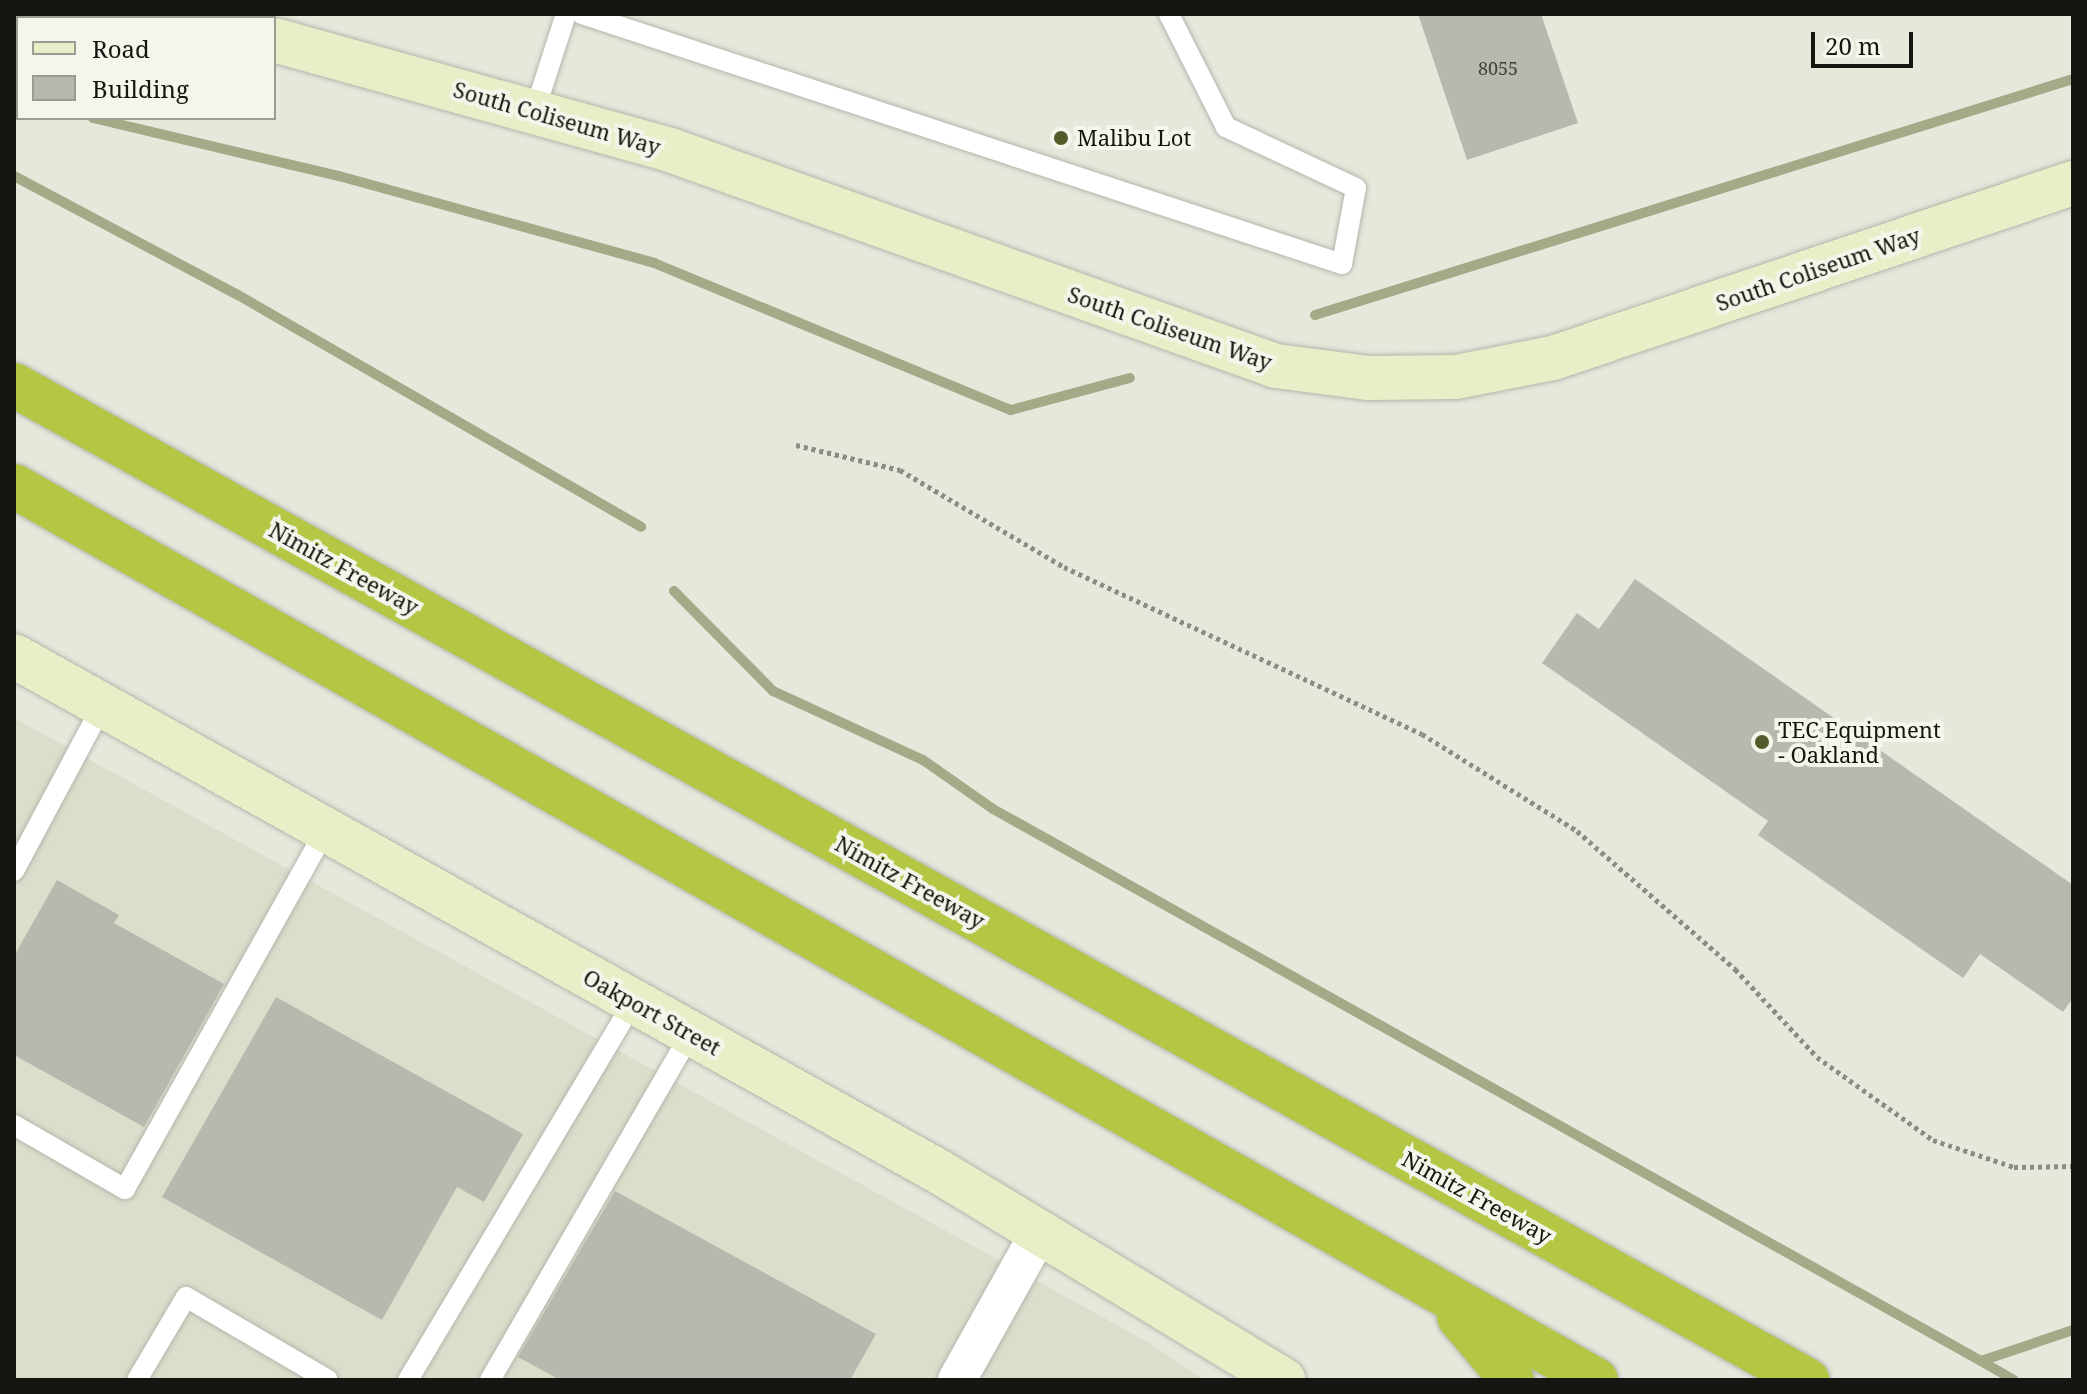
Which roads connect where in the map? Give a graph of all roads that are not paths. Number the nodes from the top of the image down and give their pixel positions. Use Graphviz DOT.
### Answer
graph roads {
  1 [pos="566,14"];
  2 [pos="582,14"];
  3 [pos="1169,14"];
  4 [pos="276,41"];
  5 [pos="535,110"];
  6 [pos="2073,183"];
  7 [pos="14,385"];
  8 [pos="14,486"];
  9 [pos="14,656"];
  10 [pos="102,706"];
  11 [pos="326,830"];
  12 [pos="14,871"];
  13 [pos="633,1002"];
  14 [pos="691,1033"];
  15 [pos="14,1125"];
  16 [pos="1041,1230"];
  17 [pos="1442,1296"];
  18 [pos="1269,1376"];
  19 [pos="137,1380"];
  20 [pos="328,1380"];
  21 [pos="408,1380"];
  22 [pos="490,1380"];
  23 [pos="957,1380"];
  24 [pos="1512,1380"];
  25 [pos="1596,1380"];
  26 [pos="1807,1380"];
  1 -- 5 [label="lane"];
  2 -- 3 [label="lane"];
  4 -- 5 [label="street, South Coliseum Way"];
  5 -- 6 [label="street, South Coliseum Way"];
  7 -- 26 [label="highway, Nimitz Freeway"];
  8 -- 17 [label="highway"];
  9 -- 10 [label="street, Oakport Street"];
  10 -- 11 [label="street, Oakport Street"];
  10 -- 12 [label="lane"];
  11 -- 13 [label="street, Oakport Street"];
  11 -- 15 [label="lane"];
  13 -- 14 [label="street, Oakport Street"];
  13 -- 21 [label="lane"];
  14 -- 16 [label="street, Oakport Street"];
  14 -- 22 [label="lane"];
  16 -- 18 [label="street, Oakport Street"];
  16 -- 23 [label="street"];
  17 -- 24 [label="highway"];
  17 -- 25 [label="highway"];
  19 -- 20 [label="lane"];
}
